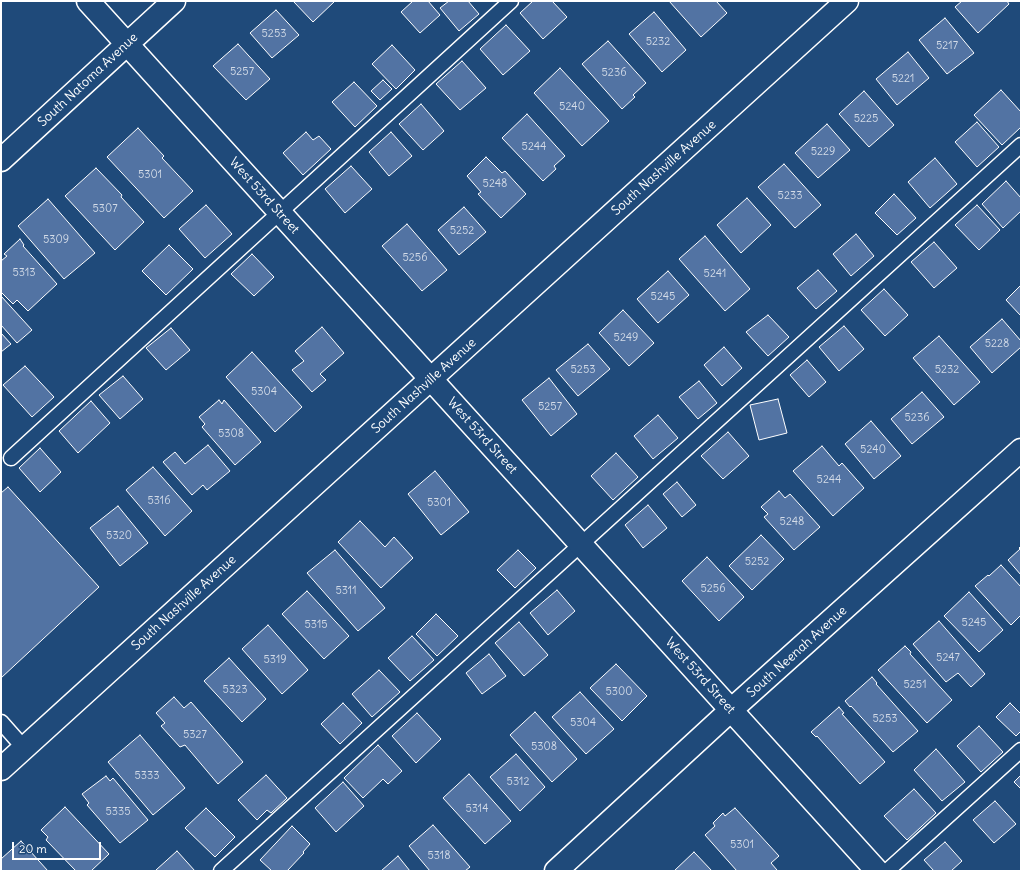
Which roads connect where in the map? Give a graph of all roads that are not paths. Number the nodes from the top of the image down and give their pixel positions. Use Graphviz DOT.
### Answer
graph roads {
  1 [pos="88,1"];
  2 [pos="174,1"];
  3 [pos="511,1"];
  4 [pos="847,1"];
  5 [pos="126,44"];
  6 [pos="1021,145"];
  7 [pos="1,160"];
  8 [pos="279,212"];
  9 [pos="431,380"];
  10 [pos="1021,450"];
  11 [pos="11,458"];
  12 [pos="580,545"];
  13 [pos="732,710"];
  14 [pos="1,722"];
  15 [pos="24,748"];
  16 [pos="1021,750"];
  17 [pos="1,769"];
  18 [pos="221,871"];
  19 [pos="556,871"];
  20 [pos="877,871"];
  21 [pos="887,871"];
  1 -- 5 [label="street, West 53rd Street"];
  2 -- 5 [label="street, South Natoma Avenue"];
  3 -- 8 [label="lane"];
  4 -- 9 [label="street, South Nashville Avenue"];
  5 -- 7 [label="street, South Natoma Avenue"];
  5 -- 8 [label="street, West 53rd Street"];
  6 -- 12 [label="lane"];
  8 -- 9 [label="street, West 53rd Street"];
  8 -- 11 [label="lane"];
  9 -- 12 [label="street, West 53rd Street"];
  9 -- 15 [label="street, South Nashville Avenue"];
  10 -- 13 [label="street, South Neenah Avenue"];
  12 -- 13 [label="street, West 53rd Street"];
  12 -- 18 [label="lane"];
  13 -- 19 [label="street, South Neenah Avenue"];
  13 -- 20 [label="street, West 53rd Street"];
  14 -- 15 [label="lane"];
  15 -- 17 [label="street, South Nashville Avenue"];
  16 -- 21 [label="lane"];
}
